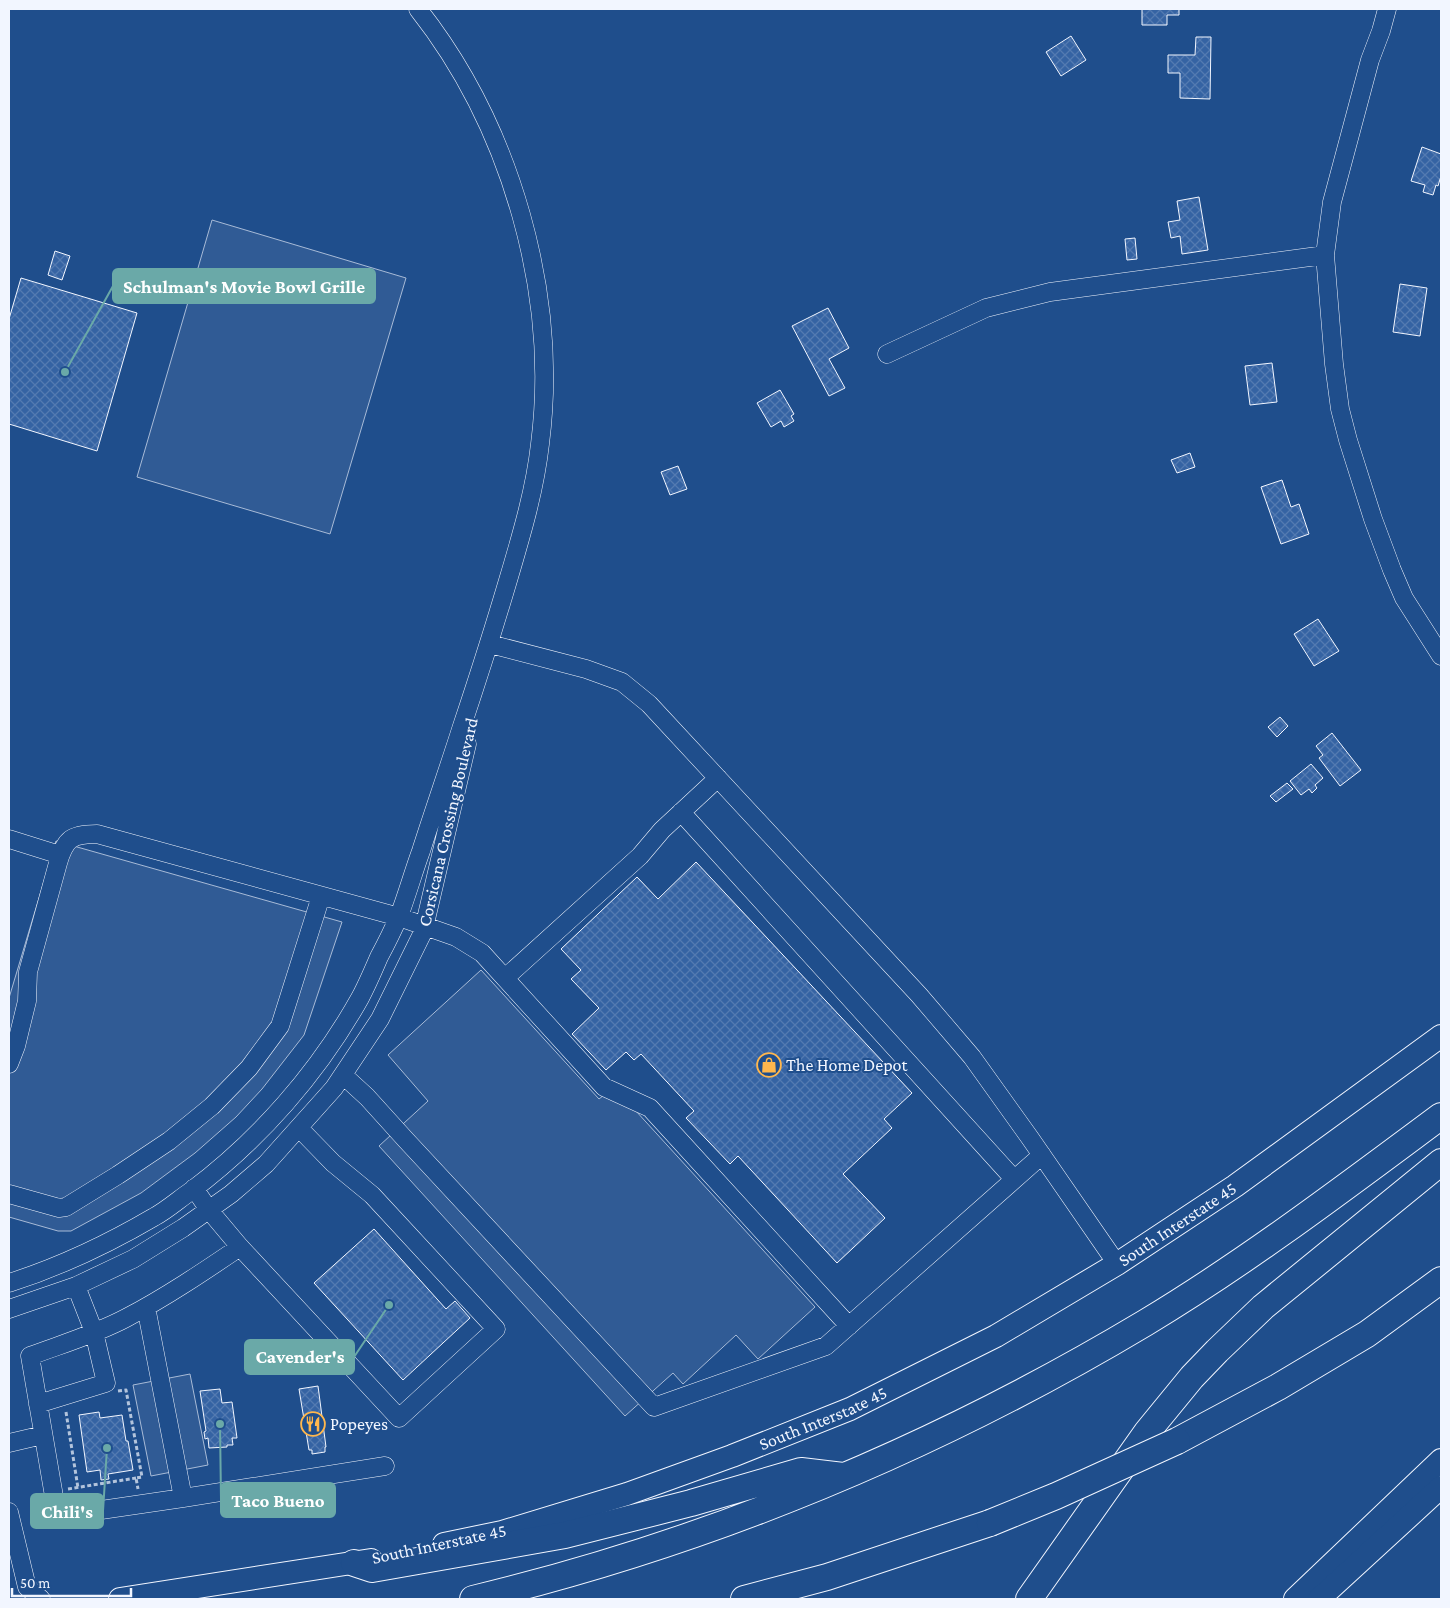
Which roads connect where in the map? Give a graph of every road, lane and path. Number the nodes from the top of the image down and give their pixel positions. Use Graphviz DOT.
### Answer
graph roads {
  1 [pos="418,9"];
  2 [pos="1387,9"];
  3 [pos="1325,255"];
  4 [pos="887,354"];
  5 [pos="490,644"];
  6 [pos="1441,656"];
  7 [pos="718,778"];
  8 [pos="681,812"];
  9 [pos="9,839"];
  10 [pos="60,856"];
  11 [pos="321,896"];
  12 [pos="399,917"];
  13 [pos="426,925"];
  14 [pos="504,978"];
  15 [pos="1441,1036"];
  16 [pos="9,1064"];
  17 [pos="343,1075"];
  18 [pos="1441,1116"];
  19 [pos="299,1128"];
  20 [pos="1042,1155"];
  21 [pos="1441,1162"];
  22 [pos="1014,1179"];
  23 [pos="194,1188"];
  24 [pos="9,1194"];
  25 [pos="209,1210"];
  26 [pos="240,1247"];
  27 [pos="1117,1264"];
  28 [pos="1441,1280"];
  29 [pos="9,1283"];
  30 [pos="76,1286"];
  31 [pos="146,1306"];
  32 [pos="9,1309"];
  33 [pos="849,1326"];
  34 [pos="94,1332"];
  35 [pos="106,1383"];
  36 [pos="64,1396"];
  37 [pos="38,1404"];
  38 [pos="44,1435"];
  39 [pos="9,1443"];
  40 [pos="1441,1460"];
  41 [pos="385,1466"];
  42 [pos="844,1476"];
  43 [pos="136,1478"];
  44 [pos="1441,1487"];
  45 [pos="78,1488"];
  46 [pos="54,1492"];
  47 [pos="183,1498"];
  48 [pos="141,1504"];
  49 [pos="9,1512"];
  50 [pos="354,1563"];
  51 [pos="40,1599"];
  52 [pos="120,1599"];
  53 [pos="473,1599"];
  54 [pos="744,1599"];
  55 [pos="1029,1599"];
  56 [pos="1295,1599"];
  57 [pos="1319,1599"];
  1 -- 5 [label="street, Corsicana Crossing Boulevard"];
  2 -- 3 [label="street"];
  3 -- 4 [label="street"];
  3 -- 6 [label="street"];
  5 -- 7 [label="street"];
  5 -- 12 [label="street, Corsicana Crossing Boulevard"];
  5 -- 13 [label="street, Corsicana Crossing Boulevard"];
  7 -- 8 [label="street"];
  7 -- 20 [label="street"];
  8 -- 14 [label="street"];
  8 -- 22 [label="street"];
  9 -- 10 [label="street"];
  10 -- 11 [label="street"];
  10 -- 16 [label="street"];
  11 -- 12 [label="street"];
  11 -- 24 [label="street"];
  12 -- 13 [label="street"];
  12 -- 23 [label="street, Corsicana Crossing Boulevard"];
  13 -- 14 [label="street"];
  13 -- 17 [label="street, Corsicana Crossing Boulevard"];
  14 -- 33 [label="street"];
  15 -- 27 [label="main road, South Interstate 45"];
  17 -- 19 [label="street, Corsicana Crossing Boulevard"];
  17 -- 33 [label="street"];
  18 -- 42 [label="highway"];
  19 -- 25 [label="street, Corsicana Crossing Boulevard"];
  19 -- 26 [label="street"];
  20 -- 22 [label="street"];
  20 -- 27 [label="street"];
  21 -- 55 [label="highway"];
  22 -- 33 [label="street"];
  23 -- 25 [label="street"];
  23 -- 29 [label="street, Corsicana Crossing Boulevard"];
  25 -- 26 [label="street"];
  25 -- 30 [label="street, Corsicana Crossing Boulevard"];
  26 -- 31 [label="street"];
  27 -- 50 [label="main road, South Interstate 45"];
  28 -- 54 [label="highway, bridge"];
  30 -- 32 [label="street, Corsicana Crossing Boulevard"];
  30 -- 34 [label="street"];
  31 -- 34 [label="street"];
  31 -- 47 [label="street"];
  34 -- 35 [label="street"];
  34 -- 37 [label="street"];
  35 -- 36 [label="street"];
  35 -- 43 [label="path"];
  36 -- 37 [label="street"];
  36 -- 45 [label="path"];
  37 -- 38 [label="street"];
  38 -- 39 [label="street"];
  38 -- 46 [label="street"];
  40 -- 56 [label="main road"];
  41 -- 47 [label="street"];
  42 -- 50 [label="highway"];
  42 -- 53 [label="highway"];
  43 -- 45 [label="path"];
  43 -- 48 [label="path"];
  44 -- 57 [label="main road"];
  45 -- 46 [label="path"];
  46 -- 48 [label="street"];
  47 -- 48 [label="street"];
  49 -- 51 [label="street"];
  50 -- 52 [label="main road, South Interstate 45"];
}
